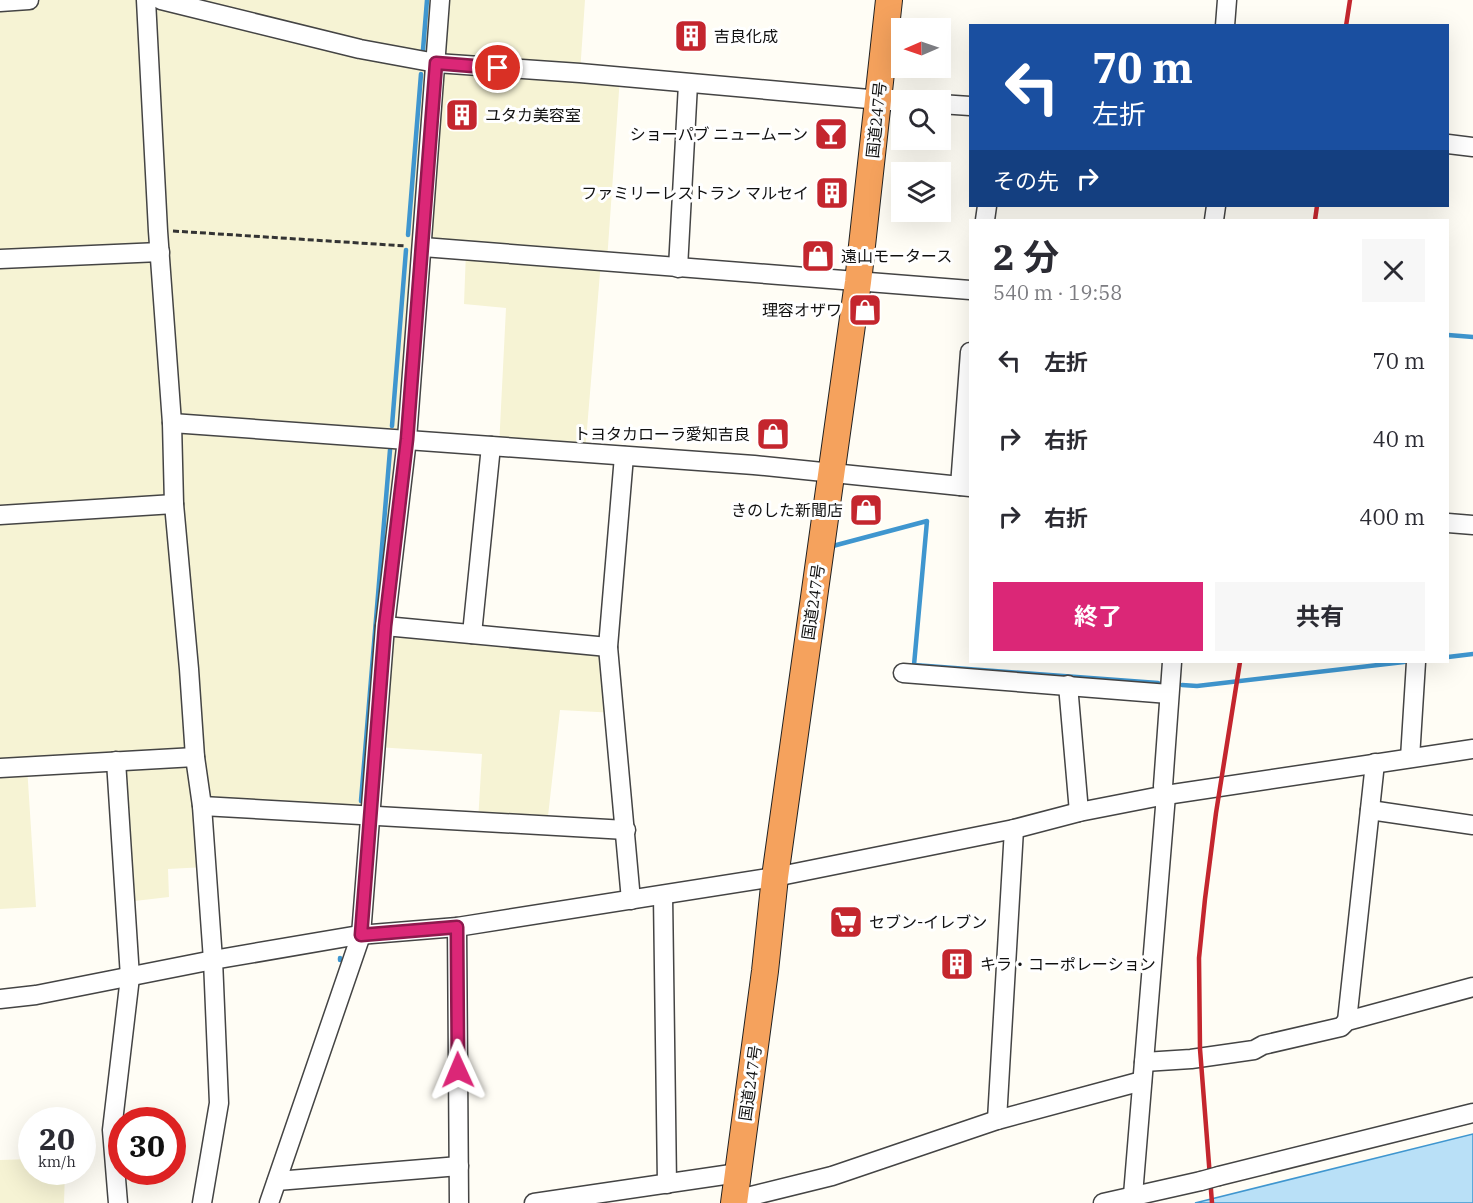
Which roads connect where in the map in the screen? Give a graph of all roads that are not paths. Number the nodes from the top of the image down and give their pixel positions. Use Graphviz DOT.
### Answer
graph roads {
  1 [pos="29,0"];
  2 [pos="146,0"];
  3 [pos="161,0"];
  4 [pos="440,0"];
  5 [pos="889,0"];
  6 [pos="1227,0"];
  7 [pos="0,2"];
  8 [pos="1225,24"];
  9 [pos="436,63"];
  10 [pos="688,84"];
  11 [pos="890,101"];
  12 [pos="951,105"];
  13 [pos="969,106"];
  14 [pos="1449,144"];
  15 [pos="1473,147"];
  16 [pos="423,247"];
  17 [pos="160,252"];
  18 [pos="0,259"];
  19 [pos="678,268"];
  20 [pos="858,282"];
  21 [pos="969,290"];
  22 [pos="969,379"];
  23 [pos="172,423"];
  24 [pos="407,439"];
  25 [pos="491,446"];
  26 [pos="624,456"];
  27 [pos="831,472"];
  28 [pos="965,487"];
  29 [pos="174,504"];
  30 [pos="0,515"];
  31 [pos="1449,523"];
  32 [pos="1473,525"];
  33 [pos="385,626"];
  34 [pos="472,634"];
  35 [pos="608,647"];
  36 [pos="1172,663"];
  37 [pos="1416,663"];
  38 [pos="903,673"];
  39 [pos="1068,685"];
  40 [pos="1169,694"];
  41 [pos="1473,749"];
  42 [pos="195,757"];
  43 [pos="1410,758"];
  44 [pos="116,761"];
  45 [pos="1375,763"];
  46 [pos="0,768"];
  47 [pos="1166,795"];
  48 [pos="202,806"];
  49 [pos="1370,810"];
  50 [pos="1079,812"];
  51 [pos="370,815"];
  52 [pos="1473,825"];
  53 [pos="1014,829"];
  54 [pos="626,830"];
  55 [pos="775,877"];
  56 [pos="663,895"];
  57 [pos="631,900"];
  58 [pos="457,927"];
  59 [pos="361,935"];
  60 [pos="213,960"];
  61 [pos="130,977"];
  62 [pos="1473,987"];
  63 [pos="0,999"];
  64 [pos="1347,1021"];
  65 [pos="1144,1062"];
  66 [pos="1142,1081"];
  67 [pos="1473,1113"];
  68 [pos="997,1120"];
  69 [pos="459,1166"];
  70 [pos="738,1173"];
  71 [pos="277,1181"];
  72 [pos="667,1184"];
  73 [pos="1133,1195"];
  74 [pos="638,1196"];
  75 [pos="735,1201"];
  76 [pos="118,1203"];
  77 [pos="202,1203"];
  78 [pos="269,1203"];
  79 [pos="459,1203"];
  80 [pos="534,1203"];
  81 [pos="1103,1203"];
  1 -- 7 [label="street"];
  2 -- 17 [label="street"];
  3 -- 9 [label="street"];
  4 -- 9 [label="street"];
  5 -- 11 [label="highway, 国道247号"];
  6 -- 8 [label="street"];
  9 -- 10 [label="street"];
  9 -- 16 [label="street"];
  10 -- 11 [label="street"];
  10 -- 19 [label="street"];
  11 -- 20 [label="highway, 国道247号"];
  12 -- 13 [label="street"];
  14 -- 15 [label="street"];
  16 -- 19 [label="street"];
  16 -- 24 [label="street"];
  17 -- 18 [label="street"];
  17 -- 23 [label="street"];
  19 -- 20 [label="street"];
  20 -- 21 [label="street"];
  20 -- 27 [label="highway, 国道247号"];
  22 -- 28 [label="street"];
  23 -- 24 [label="street"];
  23 -- 29 [label="street"];
  24 -- 25 [label="street"];
  24 -- 33 [label="street"];
  25 -- 26 [label="street"];
  25 -- 34 [label="street"];
  26 -- 27 [label="street"];
  26 -- 35 [label="street"];
  27 -- 28 [label="street"];
  27 -- 55 [label="highway, 国道247号"];
  29 -- 30 [label="street"];
  29 -- 42 [label="street"];
  31 -- 32 [label="street"];
  33 -- 34 [label="street"];
  33 -- 51 [label="street"];
  34 -- 35 [label="street"];
  35 -- 54 [label="street"];
  36 -- 40 [label="street"];
  37 -- 43 [label="street"];
  38 -- 39 [label="street"];
  39 -- 40 [label="street"];
  39 -- 50 [label="street"];
  40 -- 47 [label="street"];
  41 -- 43 [label="street"];
  42 -- 44 [label="street"];
  42 -- 48 [label="street"];
  43 -- 45 [label="street"];
  44 -- 46 [label="street"];
  44 -- 61 [label="street"];
  45 -- 47 [label="street"];
  45 -- 49 [label="street"];
  47 -- 50 [label="street"];
  47 -- 65 [label="street"];
  48 -- 51 [label="street"];
  48 -- 60 [label="street"];
  49 -- 52 [label="street"];
  49 -- 64 [label="street"];
  50 -- 53 [label="street"];
  51 -- 54 [label="street"];
  51 -- 59 [label="street"];
  53 -- 55 [label="street"];
  53 -- 68 [label="street"];
  54 -- 57 [label="street"];
  55 -- 56 [label="street"];
  55 -- 70 [label="highway, 国道247号"];
  56 -- 57 [label="street"];
  56 -- 72 [label="street"];
  57 -- 58 [label="street"];
  58 -- 59 [label="street"];
  58 -- 69 [label="street"];
  59 -- 60 [label="street"];
  59 -- 71 [label="street"];
  60 -- 61 [label="street"];
  60 -- 77 [label="street"];
  61 -- 63 [label="street"];
  61 -- 76 [label="street"];
  62 -- 64 [label="street"];
  64 -- 65 [label="street"];
  65 -- 66 [label="street"];
  66 -- 68 [label="street"];
  66 -- 73 [label="street"];
  67 -- 73 [label="street, bridge"];
  68 -- 75 [label="street"];
  69 -- 71 [label="street"];
  69 -- 79 [label="street"];
  70 -- 72 [label="street"];
  70 -- 75 [label="highway, 国道247号"];
  71 -- 78 [label="street"];
  72 -- 74 [label="street"];
  73 -- 81 [label="street"];
  74 -- 80 [label="street"];
}
